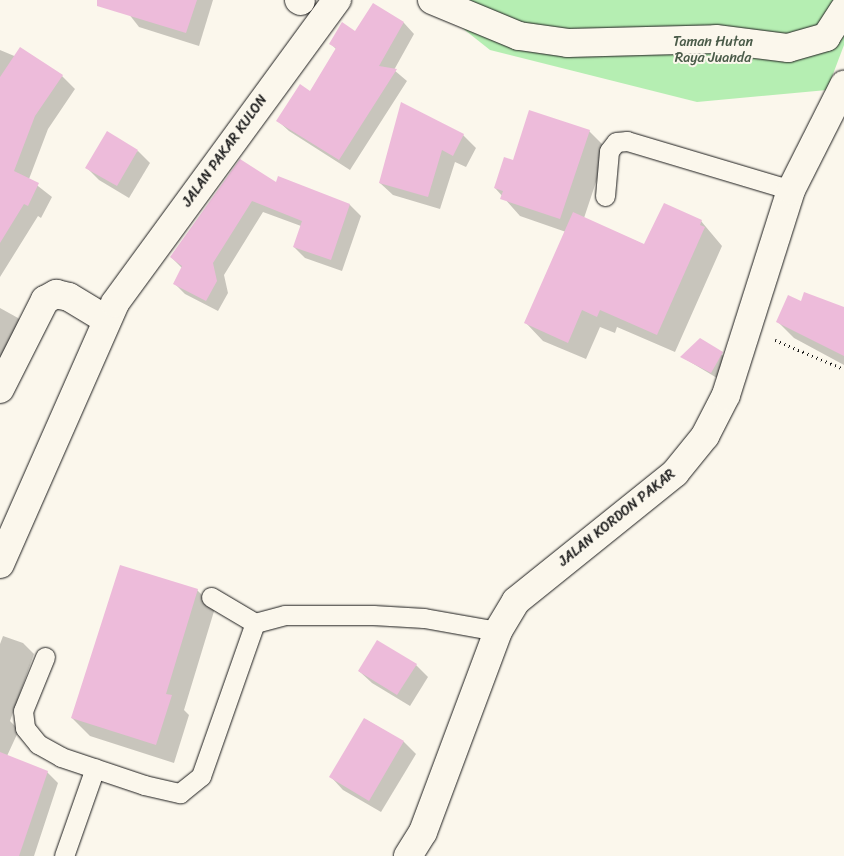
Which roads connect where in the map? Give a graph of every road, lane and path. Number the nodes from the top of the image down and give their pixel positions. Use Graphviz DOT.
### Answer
graph roads {
  1 [pos="337,0"];
  2 [pos="432,0"];
  3 [pos="844,9"];
  4 [pos="844,85"];
  5 [pos="790,190"];
  6 [pos="605,196"];
  7 [pos="111,311"];
  8 [pos="746,329"];
  9 [pos="844,369"];
  10 [pos="4,374"];
  11 [pos="0,564"];
  12 [pos="211,597"];
  13 [pos="254,623"];
  14 [pos="498,631"];
  15 [pos="45,657"];
  16 [pos="95,768"];
  17 [pos="64,856"];
  18 [pos="408,856"];
  1 -- 7 [label="street, JALAN PAKAR KULON"];
  2 -- 3 [label="street"];
  4 -- 5 [label="street, JALAN KORDON PAKAR"];
  5 -- 6 [label="lane"];
  5 -- 8 [label="street, JALAN KORDON PAKAR"];
  7 -- 10 [label="street"];
  7 -- 11 [label="street, JALAN PAKAR KULON"];
  8 -- 9 [label="path"];
  8 -- 14 [label="street, JALAN KORDON PAKAR"];
  12 -- 13 [label="lane"];
  13 -- 14 [label="lane"];
  13 -- 16 [label="lane"];
  14 -- 18 [label="street, JALAN KORDON PAKAR"];
  15 -- 16 [label="lane"];
  16 -- 17 [label="lane"];
}
